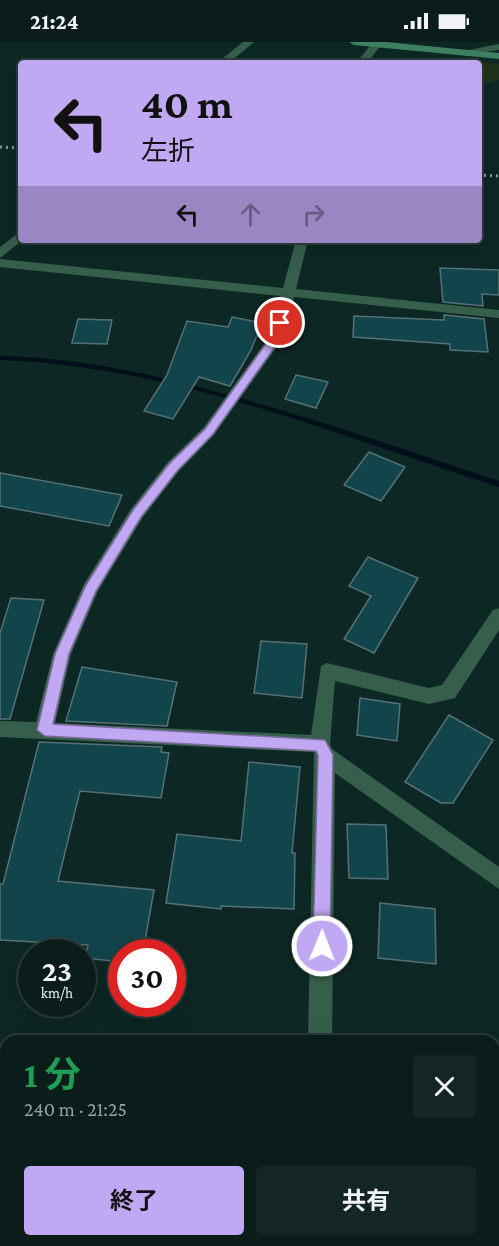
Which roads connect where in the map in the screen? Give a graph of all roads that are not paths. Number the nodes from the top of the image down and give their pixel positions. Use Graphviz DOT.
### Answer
graph roads {
  1 [pos="249,42"];
  2 [pos="354,42"];
  3 [pos="377,44"];
  4 [pos="499,47"];
  5 [pos="464,52"];
  6 [pos="499,56"];
  7 [pos="226,60"];
  8 [pos="364,60"];
  9 [pos="18,238"];
  10 [pos="301,243"];
  11 [pos="0,254"];
  12 [pos="0,263"];
  13 [pos="289,292"];
  14 [pos="499,314"];
  15 [pos="498,617"];
  16 [pos="0,729"];
  17 [pos="45,730"];
  18 [pos="323,750"];
  19 [pos="499,879"];
  20 [pos="320,1035"];
  1 -- 7 [label="street"];
  2 -- 3 [label="street"];
  3 -- 5 [label="street"];
  3 -- 8 [label="street"];
  4 -- 5 [label="street"];
  5 -- 6 [label="street"];
  9 -- 11 [label="street"];
  10 -- 13 [label="street"];
  12 -- 13 [label="street"];
  13 -- 14 [label="street"];
  13 -- 17 [label="street"];
  15 -- 18 [label="street"];
  16 -- 17 [label="street"];
  17 -- 18 [label="street"];
  18 -- 19 [label="street"];
  18 -- 20 [label="street"];
}
